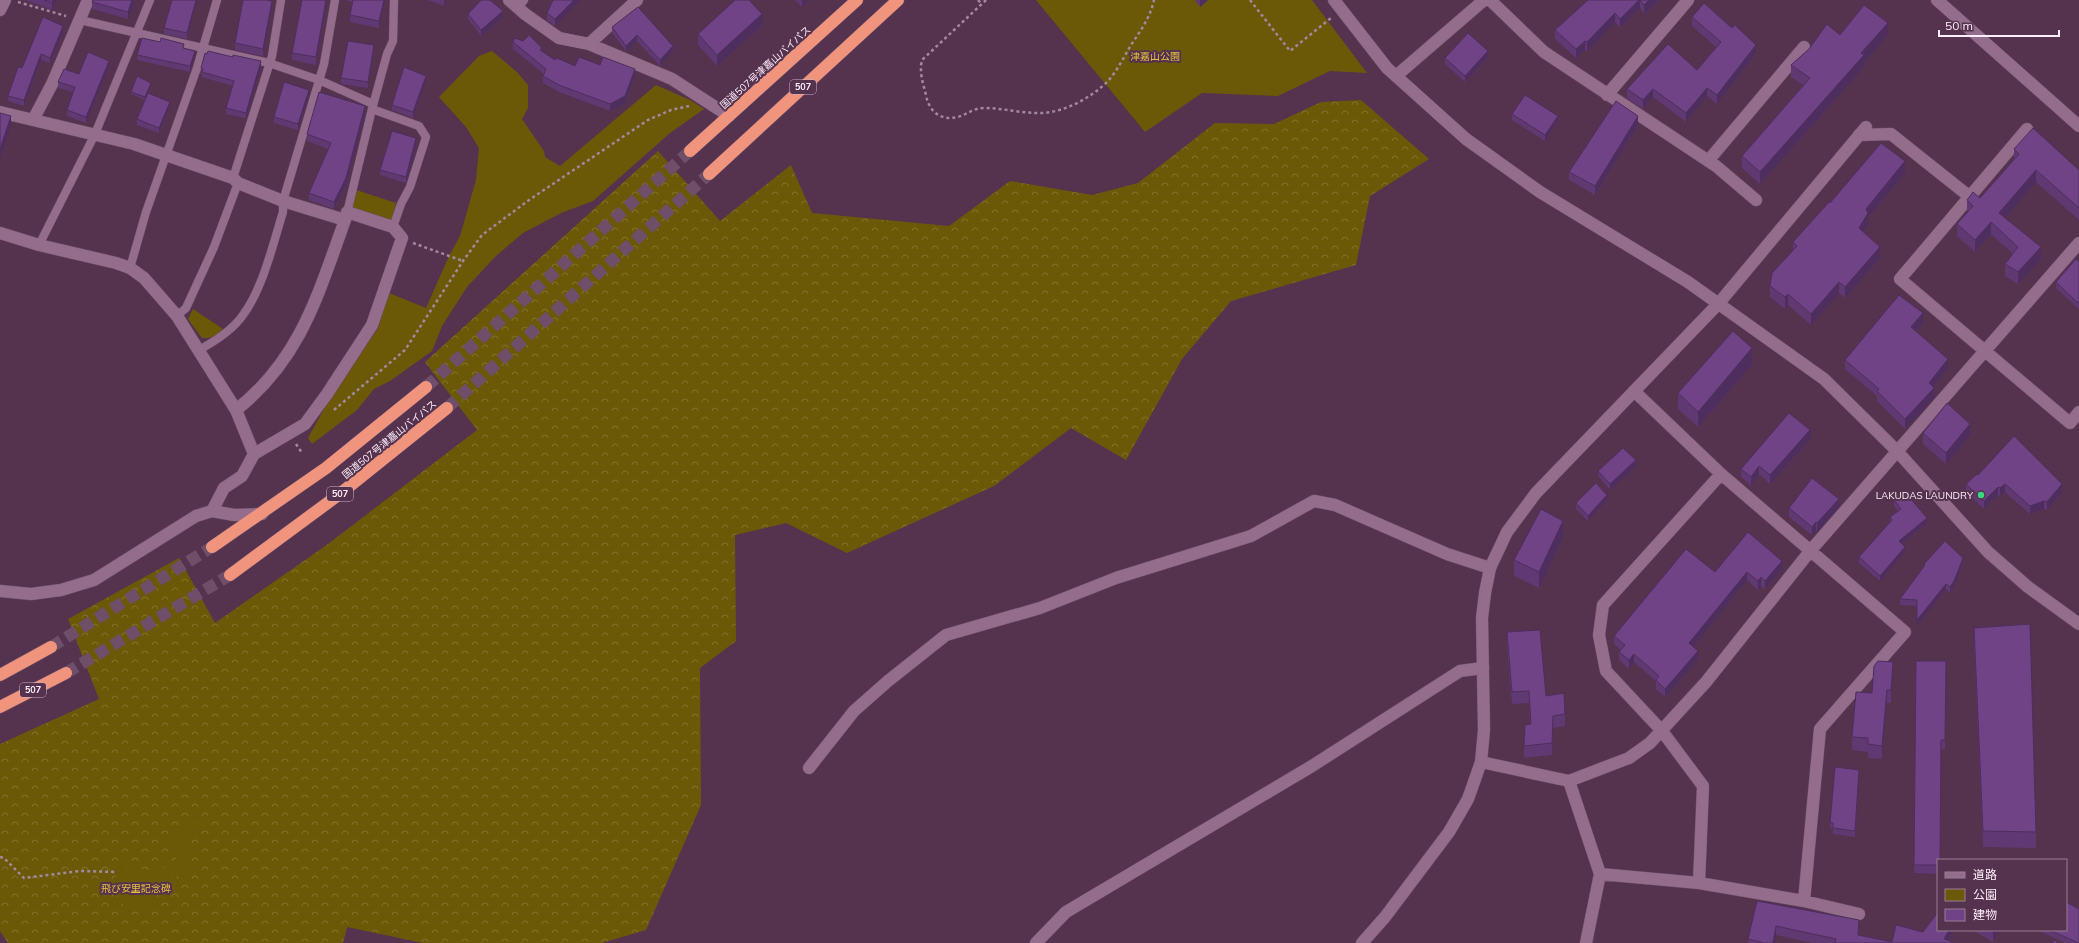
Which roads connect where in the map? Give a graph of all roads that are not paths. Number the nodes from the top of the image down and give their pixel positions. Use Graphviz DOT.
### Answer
graph roads {
  1 [pos="10,0"];
  2 [pos="88,0"];
  3 [pos="150,0"];
  4 [pos="217,0"];
  5 [pos="281,0"];
  6 [pos="335,0"];
  7 [pos="394,0"];
  8 [pos="637,0"];
  9 [pos="857,0"];
  10 [pos="898,0"];
  11 [pos="1334,0"];
  12 [pos="1484,0"];
  13 [pos="1490,0"];
  14 [pos="1688,0"];
  15 [pos="1937,0"];
  16 [pos="517,3"];
  17 [pos="0,10"];
  18 [pos="80,20"];
  19 [pos="137,32"];
  20 [pos="589,44"];
  21 [pos="1804,47"];
  22 [pos="204,48"];
  23 [pos="269,64"];
  24 [pos="1396,76"];
  25 [pos="319,80"];
  26 [pos="1607,95"];
  27 [pos="372,107"];
  28 [pos="0,112"];
  29 [pos="729,116"];
  30 [pos="33,120"];
  31 [pos="2079,126"];
  32 [pos="2028,129"];
  33 [pos="96,134"];
  34 [pos="690,151"];
  35 [pos="167,154"];
  36 [pos="1708,161"];
  37 [pos="709,174"];
  38 [pos="235,180"];
  39 [pos="1970,197"];
  40 [pos="1756,200"];
  41 [pos="283,201"];
  42 [pos="346,216"];
  43 [pos="393,227"];
  44 [pos="0,233"];
  45 [pos="2079,243"];
  46 [pos="39,245"];
  47 [pos="130,268"];
  48 [pos="1719,303"];
  49 [pos="177,316"];
  50 [pos="197,351"];
  51 [pos="1984,352"];
  52 [pos="426,388"];
  53 [pos="1634,391"];
  54 [pos="447,408"];
  55 [pos="236,410"];
  56 [pos="2079,412"];
  57 [pos="1897,451"];
  58 [pos="254,454"];
  59 [pos="1721,474"];
  60 [pos="212,511"];
  61 [pos="262,514"];
  62 [pos="212,547"];
  63 [pos="1811,550"];
  64 [pos="1490,568"];
  65 [pos="230,575"];
  66 [pos="0,591"];
  67 [pos="2079,624"];
  68 [pos="51,647"];
  69 [pos="1483,668"];
  70 [pos="66,673"];
  71 [pos="0,675"];
  72 [pos="0,706"];
  73 [pos="1662,731"];
  74 [pos="1481,762"];
  75 [pos="809,768"];
  76 [pos="1568,781"];
  77 [pos="1600,874"];
  78 [pos="1699,883"];
  79 [pos="1804,901"];
  80 [pos="1860,914"];
  81 [pos="1036,943"];
  82 [pos="1362,943"];
  83 [pos="1586,943"];
  1 -- 17 [label="street"];
  2 -- 18 [label="street"];
  3 -- 19 [label="lane"];
  4 -- 22 [label="lane"];
  5 -- 23 [label="lane"];
  6 -- 25 [label="lane"];
  7 -- 27 [label="lane"];
  8 -- 20 [label="street"];
  9 -- 29 [label="highway, 国道507号津嘉山バイパス / 507"];
  10 -- 37 [label="highway, 507"];
  11 -- 24 [label="street"];
  12 -- 24 [label="street"];
  13 -- 26 [label="street"];
  14 -- 26 [label="street"];
  15 -- 31 [label="street"];
  16 -- 20 [label="street"];
  18 -- 19 [label="lane"];
  18 -- 30 [label="street"];
  19 -- 22 [label="lane"];
  19 -- 33 [label="lane"];
  20 -- 29 [label="street"];
  21 -- 36 [label="street"];
  22 -- 23 [label="lane"];
  22 -- 35 [label="lane"];
  23 -- 25 [label="lane"];
  23 -- 38 [label="lane"];
  24 -- 48 [label="street"];
  25 -- 27 [label="lane"];
  25 -- 41 [label="lane"];
  26 -- 36 [label="street"];
  27 -- 42 [label="lane"];
  27 -- 43 [label="lane"];
  28 -- 30 [label="street"];
  29 -- 34 [label="highway, 国道507号津嘉山バイパス / 507"];
  30 -- 33 [label="street"];
  32 -- 39 [label="street"];
  33 -- 35 [label="street"];
  33 -- 46 [label="lane"];
  35 -- 38 [label="street"];
  35 -- 47 [label="lane"];
  36 -- 40 [label="street"];
  38 -- 41 [label="street"];
  38 -- 49 [label="lane"];
  39 -- 48 [label="street"];
  39 -- 51 [label="street"];
  41 -- 42 [label="street"];
  41 -- 50 [label="lane"];
  42 -- 43 [label="street"];
  42 -- 55 [label="street"];
  43 -- 58 [label="street"];
  44 -- 46 [label="street"];
  45 -- 51 [label="street"];
  46 -- 47 [label="street"];
  47 -- 49 [label="street"];
  48 -- 53 [label="street"];
  48 -- 57 [label="street"];
  49 -- 50 [label="street"];
  50 -- 55 [label="street"];
  51 -- 56 [label="street"];
  51 -- 57 [label="street"];
  52 -- 61 [label="highway, 国道507号津嘉山バイパス"];
  53 -- 59 [label="street"];
  53 -- 64 [label="street"];
  54 -- 65 [label="highway, 国道507号津嘉山バイパス / 507"];
  55 -- 58 [label="street"];
  57 -- 63 [label="street"];
  57 -- 67 [label="street"];
  58 -- 60 [label="street"];
  59 -- 63 [label="street"];
  59 -- 73 [label="street"];
  60 -- 61 [label="street"];
  60 -- 66 [label="street"];
  61 -- 62 [label="highway, 国道507号津嘉山バイパス"];
  63 -- 73 [label="street"];
  63 -- 79 [label="street"];
  64 -- 69 [label="street"];
  64 -- 75 [label="street"];
  68 -- 71 [label="highway"];
  69 -- 74 [label="street"];
  69 -- 81 [label="street"];
  70 -- 72 [label="highway, 507"];
  73 -- 76 [label="street"];
  73 -- 78 [label="street"];
  74 -- 76 [label="street"];
  74 -- 82 [label="street"];
  76 -- 77 [label="street"];
  77 -- 78 [label="street"];
  77 -- 83 [label="street"];
  78 -- 79 [label="street"];
  79 -- 80 [label="street"];
}
